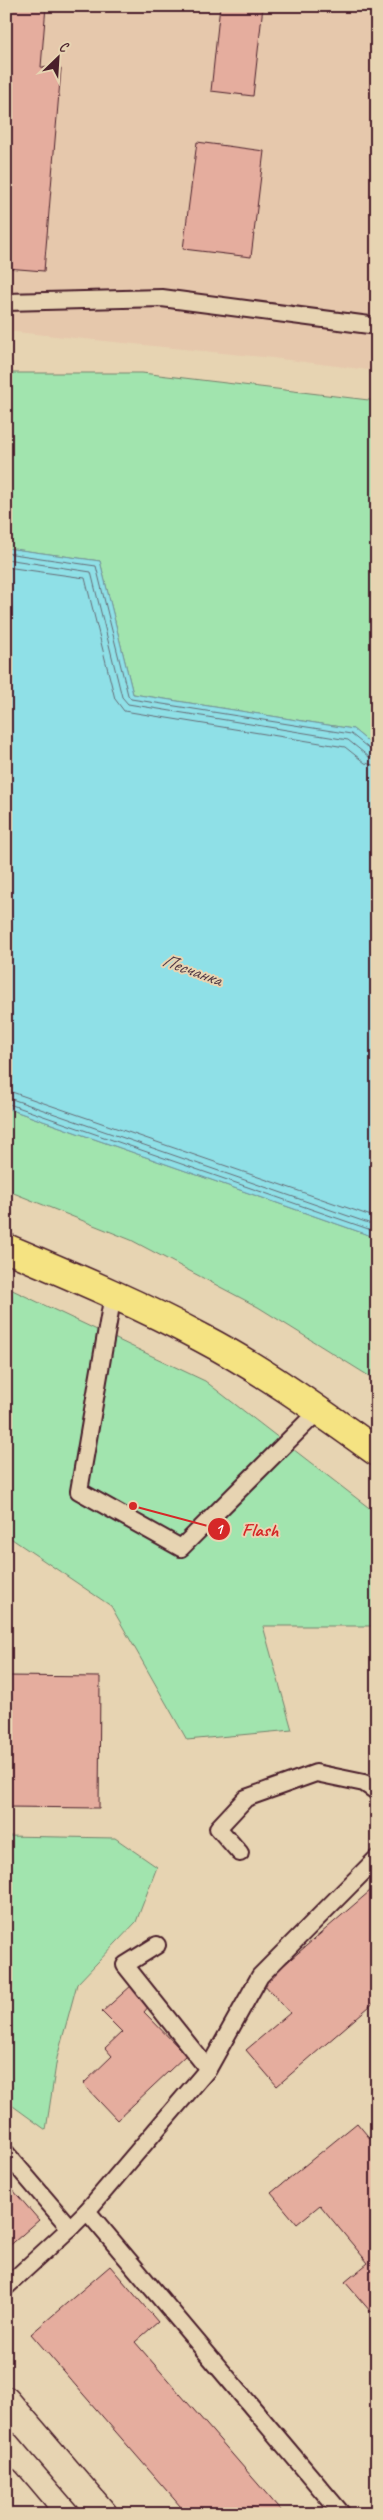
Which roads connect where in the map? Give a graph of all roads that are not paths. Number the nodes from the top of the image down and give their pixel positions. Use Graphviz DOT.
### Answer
graph roads {
  1 [pos="6,302"];
  2 [pos="377,326"];
  3 [pos="6,1248"];
  4 [pos="113,1294"];
  5 [pos="319,1410"];
  6 [pos="377,1452"];
  7 [pos="377,1792"];
  8 [pos="240,1853"];
  9 [pos="377,1858"];
  10 [pos="156,1945"];
  11 [pos="208,2069"];
  12 [pos="6,2153"];
  13 [pos="87,2211"];
  14 [pos="70,2228"];
  15 [pos="6,2287"];
  16 [pos="6,2401"];
  17 [pos="6,2482"];
  18 [pos="33,2514"];
  19 [pos="103,2514"];
  20 [pos="342,2514"];
  1 -- 2 [label="lane"];
  3 -- 4 [label="highway"];
  4 -- 5 [label="highway"];
  4 -- 5 [label="lane"];
  5 -- 6 [label="highway"];
  7 -- 8 [label="lane"];
  9 -- 11 [label="lane"];
  10 -- 11 [label="lane"];
  11 -- 13 [label="lane"];
  12 -- 14 [label="lane"];
  13 -- 14 [label="lane"];
  13 -- 20 [label="lane"];
  14 -- 15 [label="lane"];
  16 -- 19 [label="street"];
  17 -- 18 [label="street"];
}
